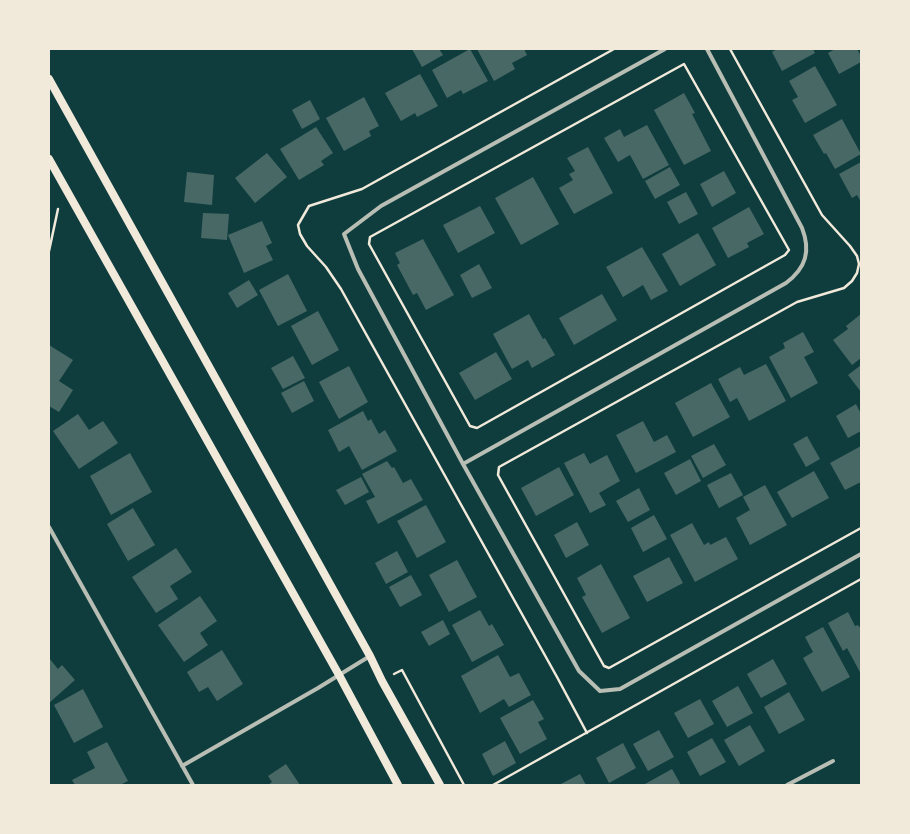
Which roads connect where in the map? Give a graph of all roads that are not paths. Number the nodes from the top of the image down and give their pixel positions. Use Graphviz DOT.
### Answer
graph roads {
  1 [pos="666,49"];
  2 [pos="707,49"];
  3 [pos="49,79"];
  4 [pos="49,159"];
  5 [pos="463,464"];
  6 [pos="49,527"];
  7 [pos="861,554"];
  8 [pos="370,656"];
  9 [pos="339,675"];
  10 [pos="833,761"];
  11 [pos="182,766"];
  12 [pos="193,785"];
  13 [pos="398,785"];
  14 [pos="440,785"];
  15 [pos="787,785"];
  1 -- 5 [label="street"];
  2 -- 5 [label="street"];
  3 -- 8 [label="main road"];
  4 -- 9 [label="main road"];
  5 -- 7 [label="street"];
  6 -- 11 [label="street"];
  8 -- 9 [label="street"];
  8 -- 14 [label="main road"];
  9 -- 11 [label="street"];
  9 -- 13 [label="main road"];
  10 -- 15 [label="street"];
  11 -- 12 [label="street"];
}
